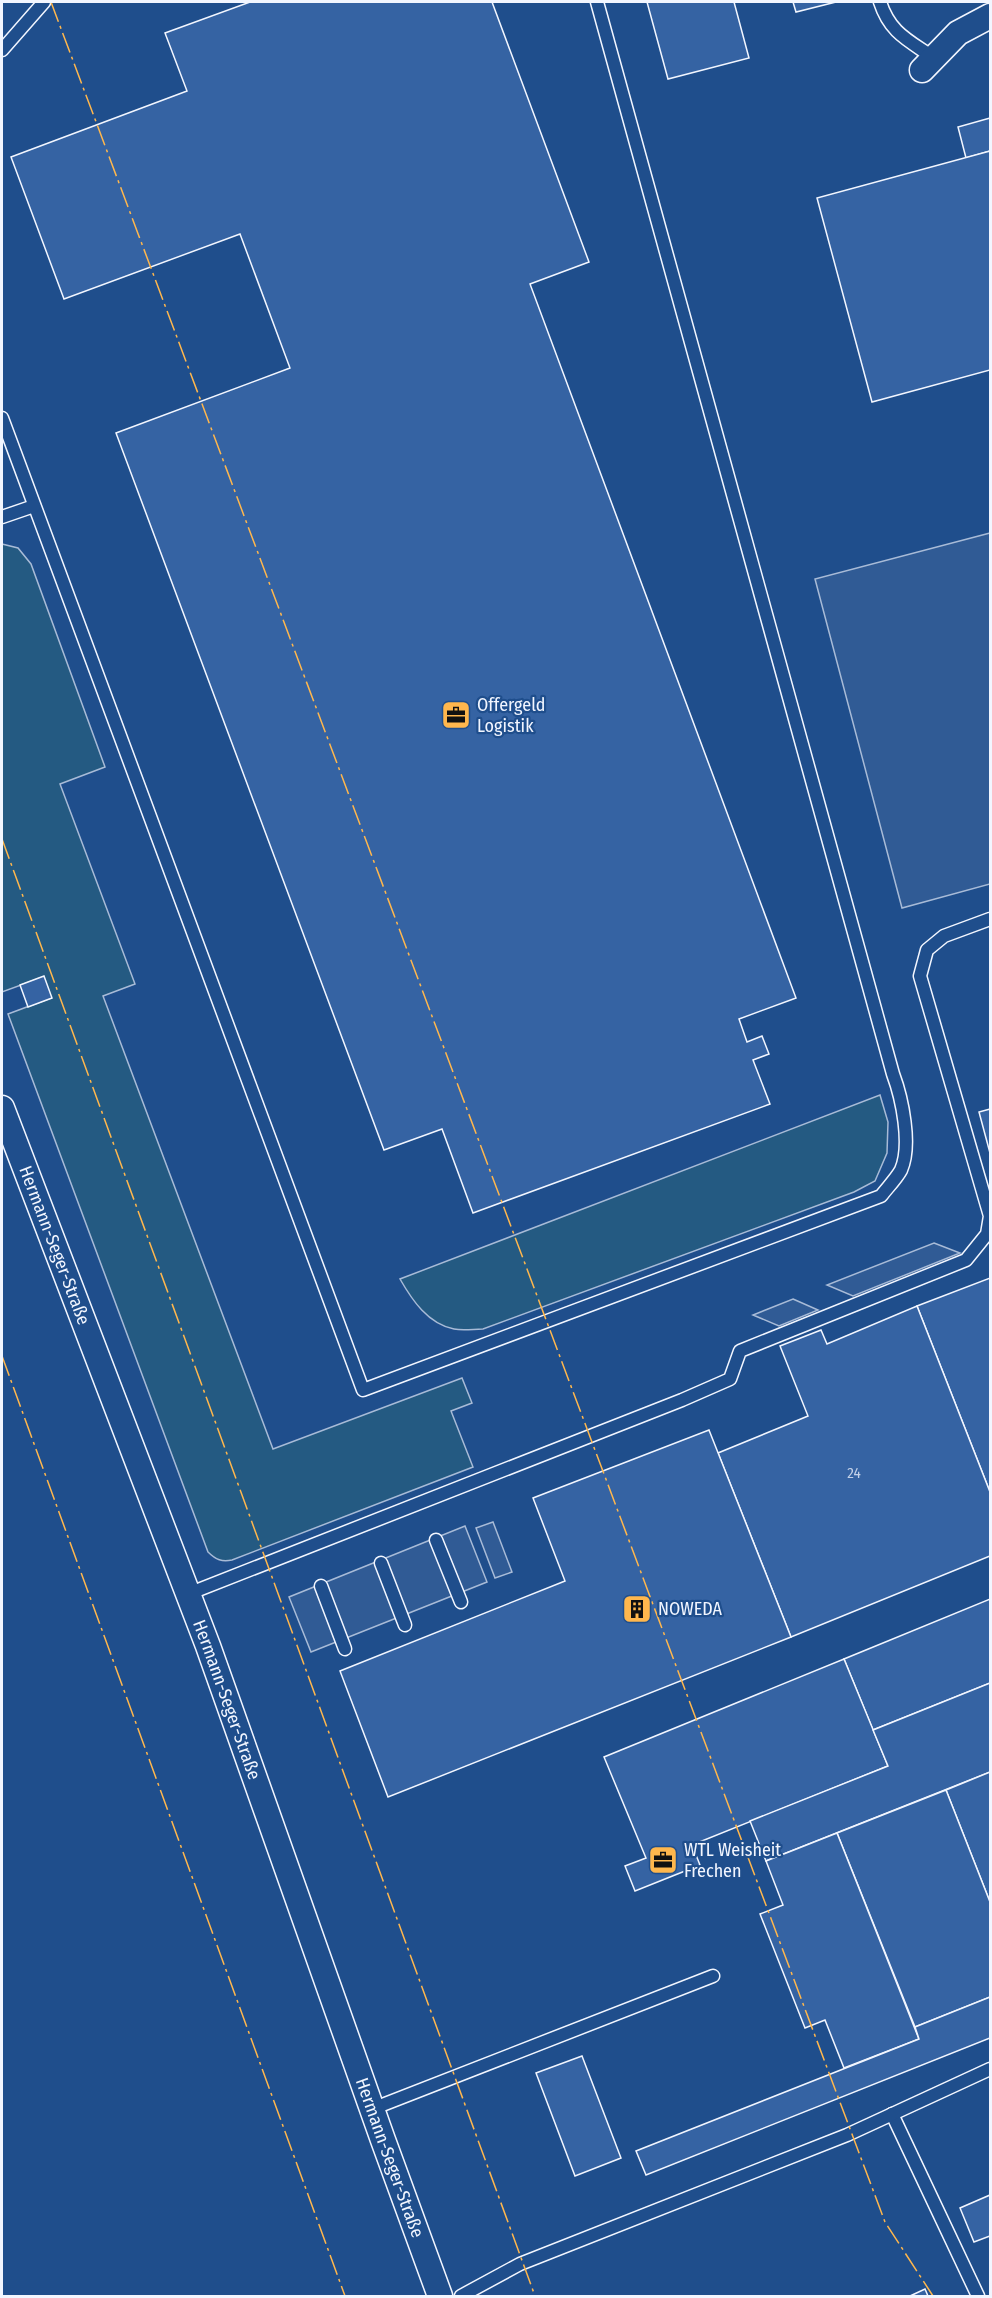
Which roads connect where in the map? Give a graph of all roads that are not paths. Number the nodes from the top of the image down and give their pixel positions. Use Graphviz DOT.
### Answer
graph roads {
  1 [pos="44,2"];
  2 [pos="597,2"];
  3 [pos="880,2"];
  4 [pos="990,16"];
  5 [pos="2,50"];
  6 [pos="928,64"];
  7 [pos="2,418"];
  8 [pos="34,506"];
  9 [pos="2,517"];
  10 [pos="990,919"];
  11 [pos="2,1108"];
  12 [pos="436,1540"];
  13 [pos="381,1563"];
  14 [pos="321,1586"];
  15 [pos="188,1594"];
  16 [pos="461,1602"];
  17 [pos="405,1625"];
  18 [pos="345,1649"];
  19 [pos="713,1976"];
  20 [pos="990,2069"];
  21 [pos="372,2109"];
  22 [pos="892,2114"];
  23 [pos="440,2296"];
  24 [pos="461,2296"];
  25 [pos="978,2296"];
  1 -- 5 [label="lane"];
  2 -- 8 [label="lane"];
  3 -- 6 [label="lane"];
  4 -- 6 [label="street"];
  7 -- 8 [label="lane"];
  8 -- 9 [label="lane"];
  10 -- 15 [label="lane"];
  11 -- 15 [label="street, Hermann-Seger-Straße"];
  12 -- 16 [label="lane"];
  13 -- 17 [label="lane"];
  14 -- 18 [label="lane"];
  15 -- 21 [label="street, Hermann-Seger-Straße"];
  19 -- 21 [label="lane"];
  20 -- 22 [label="lane"];
  21 -- 23 [label="street, Hermann-Seger-Straße"];
  22 -- 24 [label="lane"];
  22 -- 25 [label="lane"];
}
